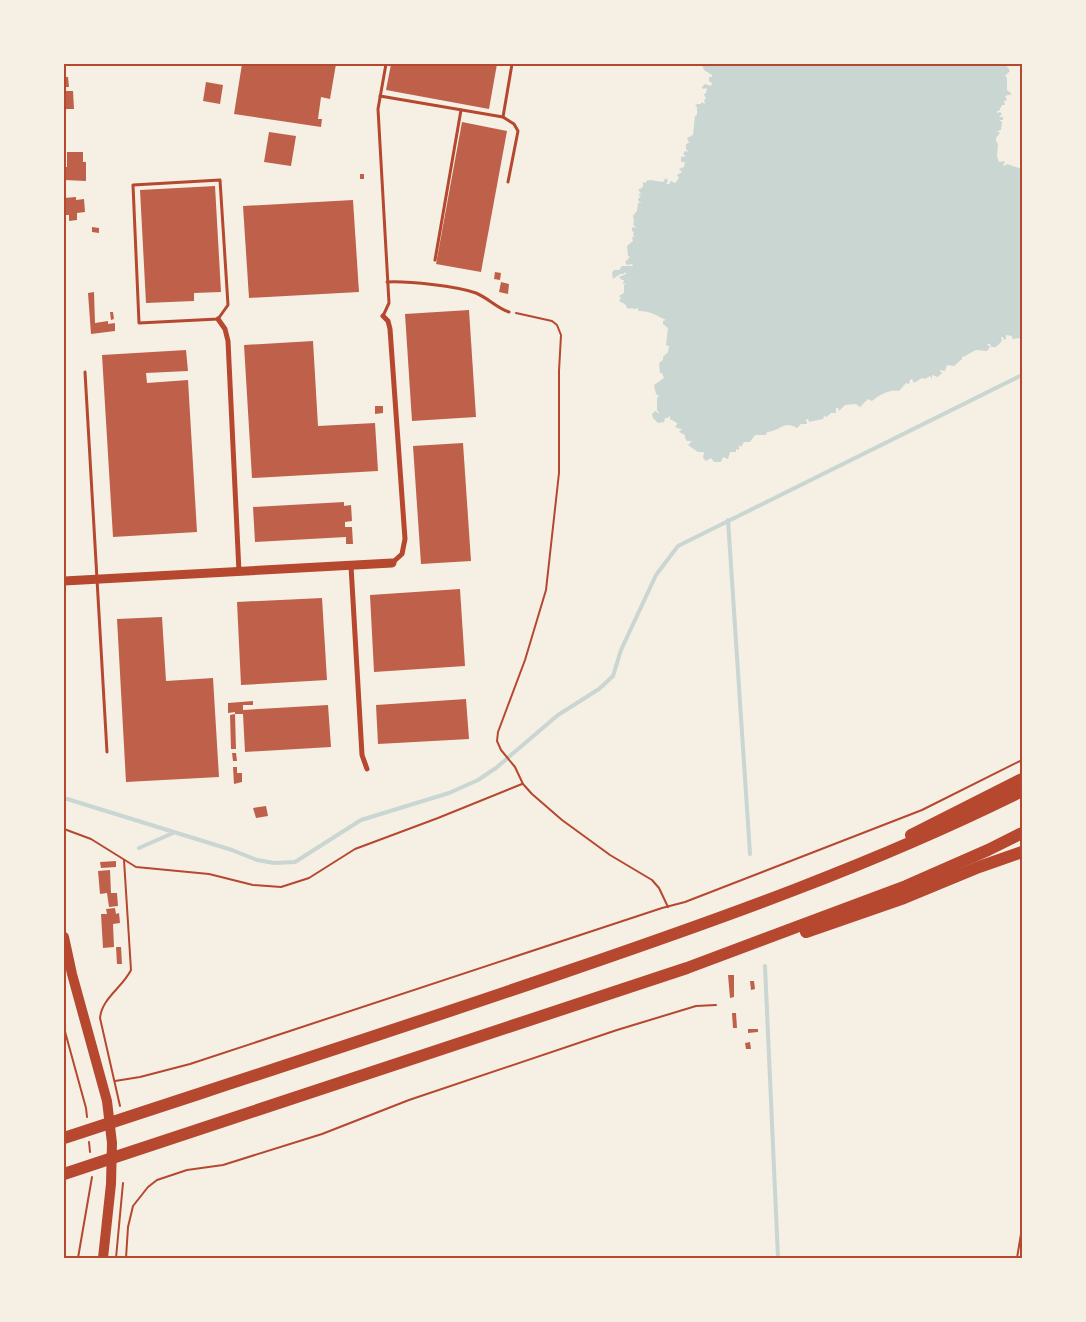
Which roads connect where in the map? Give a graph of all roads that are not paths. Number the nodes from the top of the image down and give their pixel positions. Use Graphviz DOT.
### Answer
graph roads {
  1 [pos="386,64"];
  2 [pos="512,64"];
  3 [pos="380,96"];
  4 [pos="461,110"];
  5 [pos="503,117"];
  6 [pos="508,182"];
  7 [pos="434,260"];
  8 [pos="387,282"];
  9 [pos="509,312"];
  10 [pos="383,316"];
  11 [pos="218,319"];
  12 [pos="85,372"];
  13 [pos="392,563"];
  14 [pos="351,566"];
  15 [pos="240,572"];
  16 [pos="97,579"];
  17 [pos="64,581"];
  18 [pos="107,752"];
  19 [pos="367,769"];
  20 [pos="1022,779"];
  21 [pos="1022,791"];
  22 [pos="1022,833"];
  23 [pos="1022,852"];
  24 [pos="853,867"];
  25 [pos="64,937"];
  26 [pos="687,968"];
  27 [pos="64,1138"];
  28 [pos="64,1174"];
  29 [pos="103,1258"];
  1 -- 3 [label="lane"];
  2 -- 5 [label="lane"];
  3 -- 4 [label="lane"];
  3 -- 8 [label="lane"];
  4 -- 5 [label="lane"];
  4 -- 7 [label="lane"];
  5 -- 6 [label="lane"];
  8 -- 9 [label="lane"];
  8 -- 10 [label="lane"];
  10 -- 13 [label="street"];
  11 -- 11 [label="lane"];
  11 -- 15 [label="street"];
  12 -- 16 [label="lane"];
  13 -- 14 [label="street"];
  14 -- 15 [label="street"];
  14 -- 19 [label="street"];
  15 -- 16 [label="street"];
  16 -- 17 [label="street"];
  16 -- 18 [label="lane"];
  20 -- 24 [label="highway"];
  21 -- 24 [label="highway"];
  22 -- 26 [label="highway"];
  23 -- 26 [label="highway"];
  24 -- 27 [label="highway"];
  25 -- 29 [label="main road"];
  26 -- 28 [label="highway"];
}
